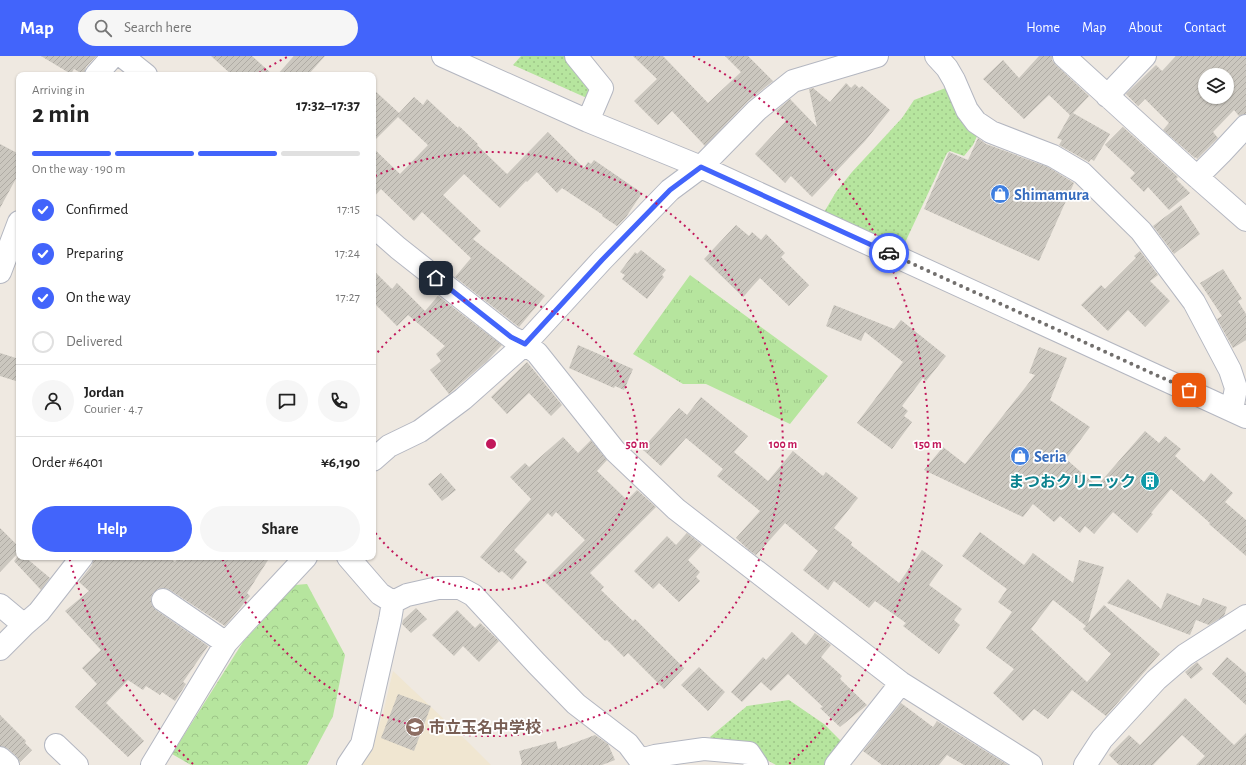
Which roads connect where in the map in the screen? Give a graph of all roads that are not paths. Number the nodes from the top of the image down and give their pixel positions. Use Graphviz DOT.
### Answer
graph roads {
  1 [pos="113,56"];
  2 [pos="122,56"];
  3 [pos="443,56"];
  4 [pos="877,56"];
  5 [pos="936,56"];
  6 [pos="1064,56"];
  7 [pos="1145,56"];
  8 [pos="583,58"];
  9 [pos="99,72"];
  10 [pos="142,72"];
  11 [pos="1107,96"];
  12 [pos="588,121"];
  13 [pos="1246,126"];
  14 [pos="701,167"];
  15 [pos="1197,177"];
  16 [pos="1246,220"];
  17 [pos="376,229"];
  18 [pos="16,230"];
  19 [pos="0,272"];
  20 [pos="525,344"];
  21 [pos="1239,413"];
  22 [pos="376,457"];
  23 [pos="80,560"];
  24 [pos="303,560"];
  25 [pos="351,560"];
  26 [pos="163,600"];
  27 [pos="393,602"];
  28 [pos="0,605"];
  29 [pos="1246,616"];
  30 [pos="24,625"];
  31 [pos="226,644"];
  32 [pos="0,649"];
  33 [pos="901,683"];
  34 [pos="56,745"];
  35 [pos="0,758"];
  36 [pos="636,763"];
  37 [pos="8,765"];
  38 [pos="76,765"];
  39 [pos="152,765"];
  40 [pos="348,765"];
  41 [pos="757,765"];
  42 [pos="836,765"];
  43 [pos="1031,765"];
  44 [pos="1085,765"];
  1 -- 9 [label="street"];
  2 -- 10 [label="street"];
  3 -- 12 [label="street"];
  4 -- 14 [label="street"];
  5 -- 21 [label="street"];
  6 -- 11 [label="street"];
  7 -- 11 [label="street"];
  8 -- 12 [label="street"];
  11 -- 15 [label="street"];
  12 -- 14 [label="street"];
  13 -- 15 [label="street"];
  14 -- 20 [label="street"];
  14 -- 21 [label="street"];
  15 -- 16 [label="street"];
  17 -- 20 [label="street"];
  18 -- 19 [label="street"];
  20 -- 22 [label="street"];
  20 -- 33 [label="street"];
  23 -- 30 [label="street"];
  24 -- 31 [label="street"];
  25 -- 27 [label="street"];
  26 -- 31 [label="street"];
  27 -- 36 [label="street"];
  27 -- 40 [label="street"];
  28 -- 30 [label="street"];
  29 -- 44 [label="street"];
  30 -- 32 [label="street"];
  31 -- 39 [label="street"];
  33 -- 42 [label="street"];
  33 -- 43 [label="street"];
  34 -- 38 [label="street"];
  35 -- 37 [label="street"];
  36 -- 41 [label="street"];
}
